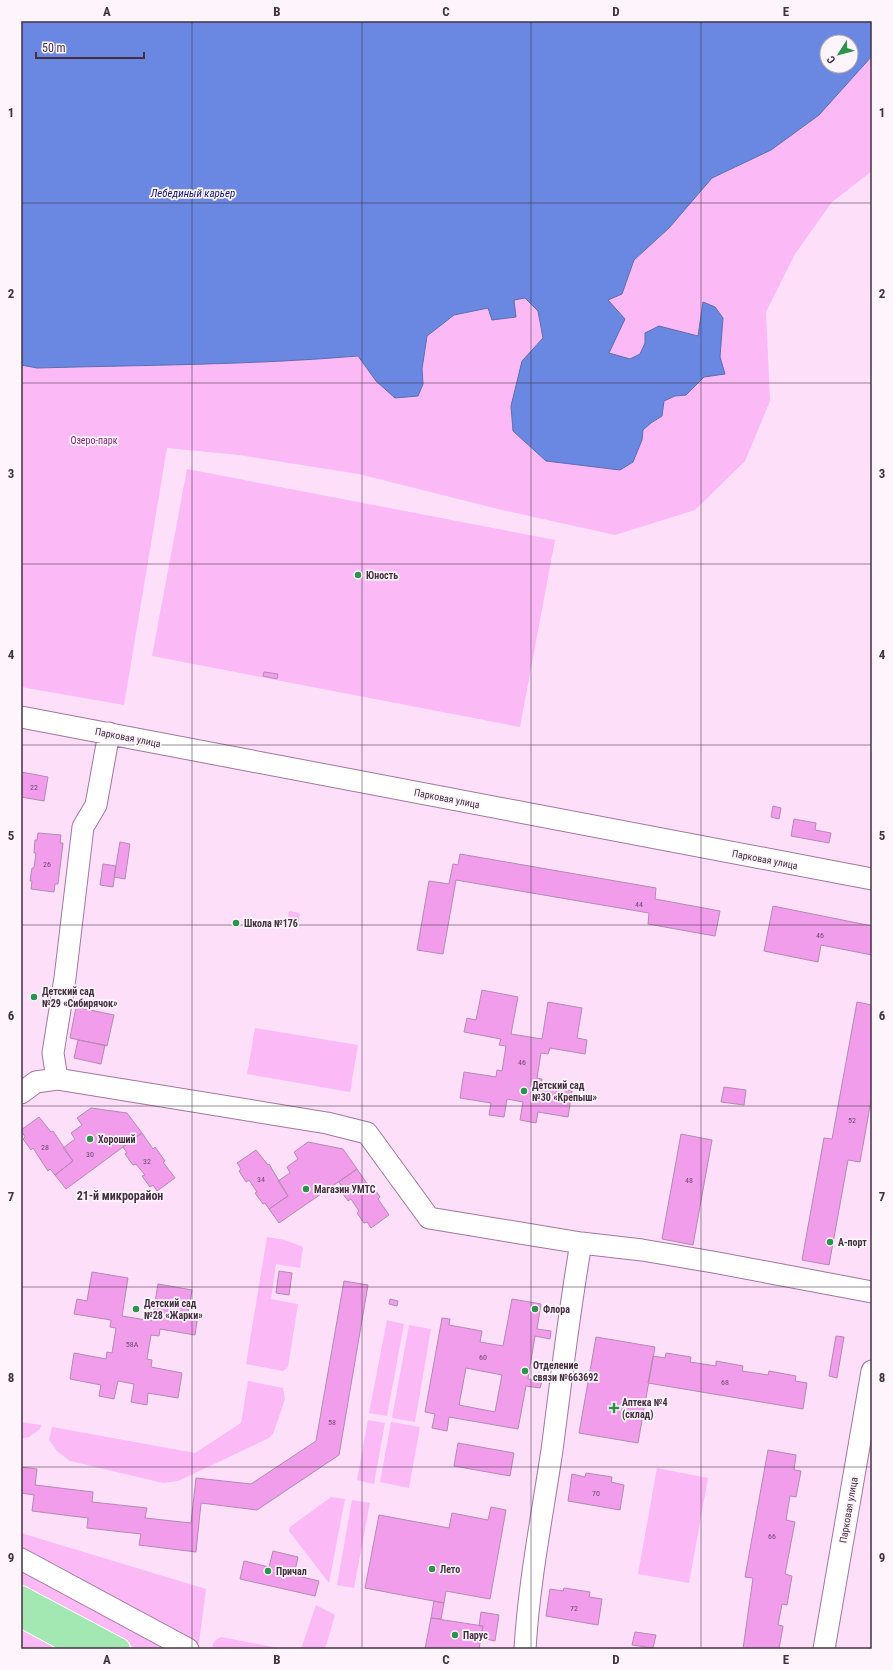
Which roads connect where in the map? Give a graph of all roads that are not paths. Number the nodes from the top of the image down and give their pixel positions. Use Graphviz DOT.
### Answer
graph roads {
  1 [pos="21,716"];
  2 [pos="109,733"];
  3 [pos="872,879"];
  4 [pos="57,1079"];
  5 [pos="21,1093"];
  6 [pos="581,1243"];
  7 [pos="872,1292"];
  8 [pos="872,1371"];
  9 [pos="21,1559"];
  10 [pos="21,1597"];
  11 [pos="21,1616"];
  12 [pos="82,1649"];
  13 [pos="119,1649"];
  14 [pos="188,1649"];
  15 [pos="525,1649"];
  16 [pos="824,1649"];
  1 -- 2 [label="street, Парковая улица"];
  2 -- 3 [label="street, Парковая улица"];
  2 -- 4 [label="street"];
  4 -- 5 [label="street"];
  4 -- 6 [label="street"];
  6 -- 7 [label="street"];
  6 -- 15 [label="street"];
  8 -- 16 [label="street, Парковая улица"];
  9 -- 14 [label="street"];
  10 -- 13 [label="main road"];
  11 -- 12 [label="main road"];
}
